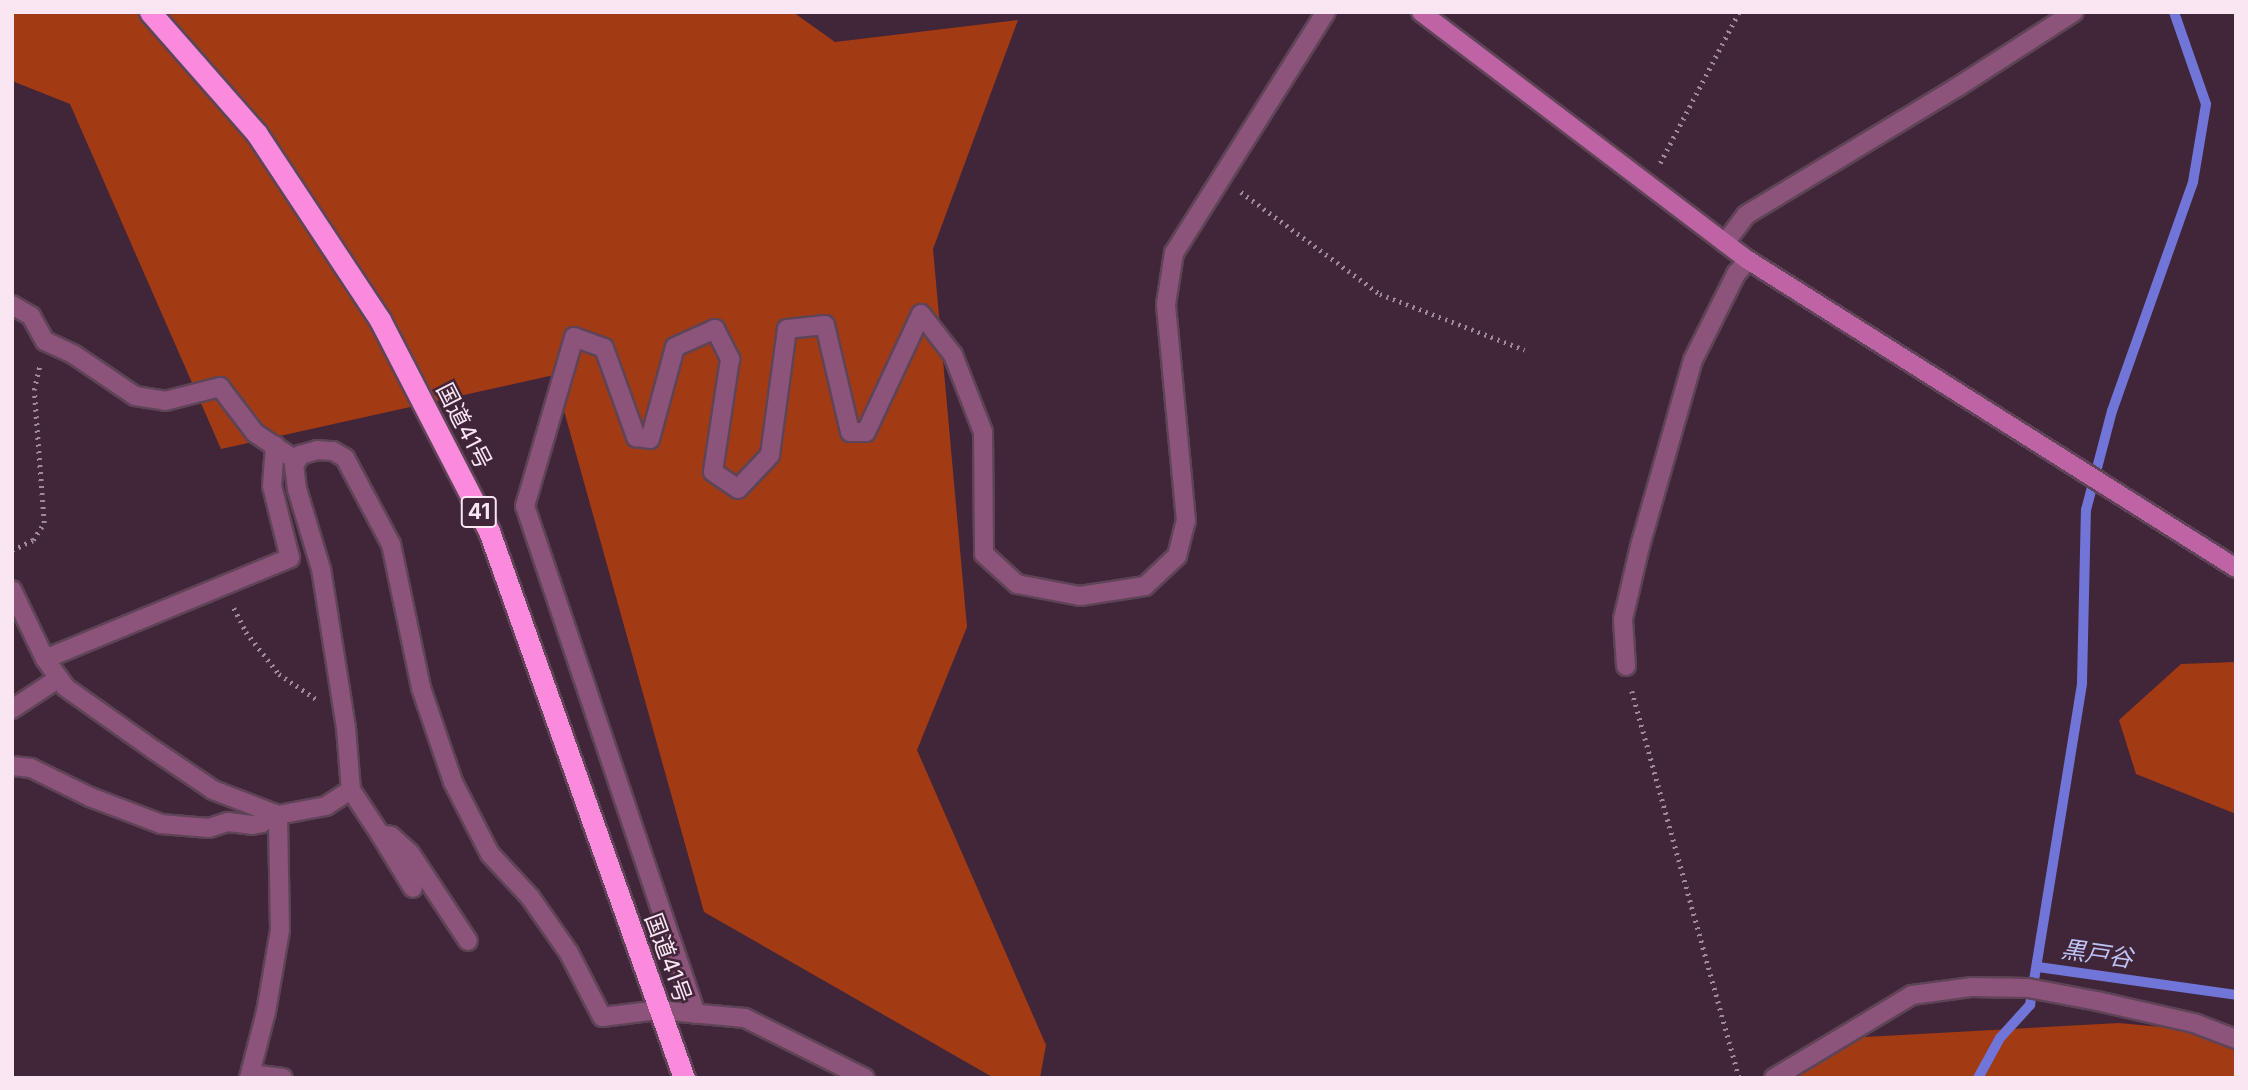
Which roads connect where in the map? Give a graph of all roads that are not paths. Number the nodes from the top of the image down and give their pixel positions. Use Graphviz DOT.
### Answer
graph roads {
  1 [pos="150,12"];
  2 [pos="1326,12"];
  3 [pos="1421,12"];
  4 [pos="2074,12"];
  5 [pos="1725,243"];
  6 [pos="1748,260"];
  7 [pos="12,305"];
  8 [pos="275,445"];
  9 [pos="297,461"];
  10 [pos="2236,568"];
  11 [pos="12,590"];
  12 [pos="44,659"];
  13 [pos="1626,666"];
  14 [pos="59,678"];
  15 [pos="12,709"];
  16 [pos="12,766"];
  17 [pos="351,790"];
  18 [pos="275,814"];
  19 [pos="380,834"];
  20 [pos="413,888"];
  21 [pos="468,941"];
  22 [pos="658,1010"];
  23 [pos="696,1014"];
  24 [pos="2236,1039"];
  25 [pos="250,1076"];
  26 [pos="284,1078"];
  27 [pos="684,1078"];
  28 [pos="866,1078"];
  29 [pos="1774,1078"];
  1 -- 22 [label="highway, 国道41号 / 41"];
  2 -- 23 [label="street"];
  3 -- 5 [label="street"];
  4 -- 5 [label="street"];
  5 -- 6 [label="street"];
  6 -- 10 [label="street"];
  6 -- 13 [label="street"];
  7 -- 8 [label="street"];
  8 -- 9 [label="street"];
  8 -- 12 [label="street"];
  9 -- 17 [label="street"];
  9 -- 22 [label="street"];
  11 -- 12 [label="street"];
  12 -- 14 [label="street"];
  14 -- 15 [label="street"];
  14 -- 18 [label="street"];
  16 -- 18 [label="street"];
  17 -- 18 [label="street"];
  17 -- 19 [label="street"];
  18 -- 25 [label="street"];
  19 -- 20 [label="street"];
  19 -- 21 [label="street"];
  22 -- 23 [label="street"];
  22 -- 27 [label="highway, 国道41号 / 41"];
  23 -- 28 [label="street"];
  24 -- 29 [label="street"];
  25 -- 26 [label="street"];
}
